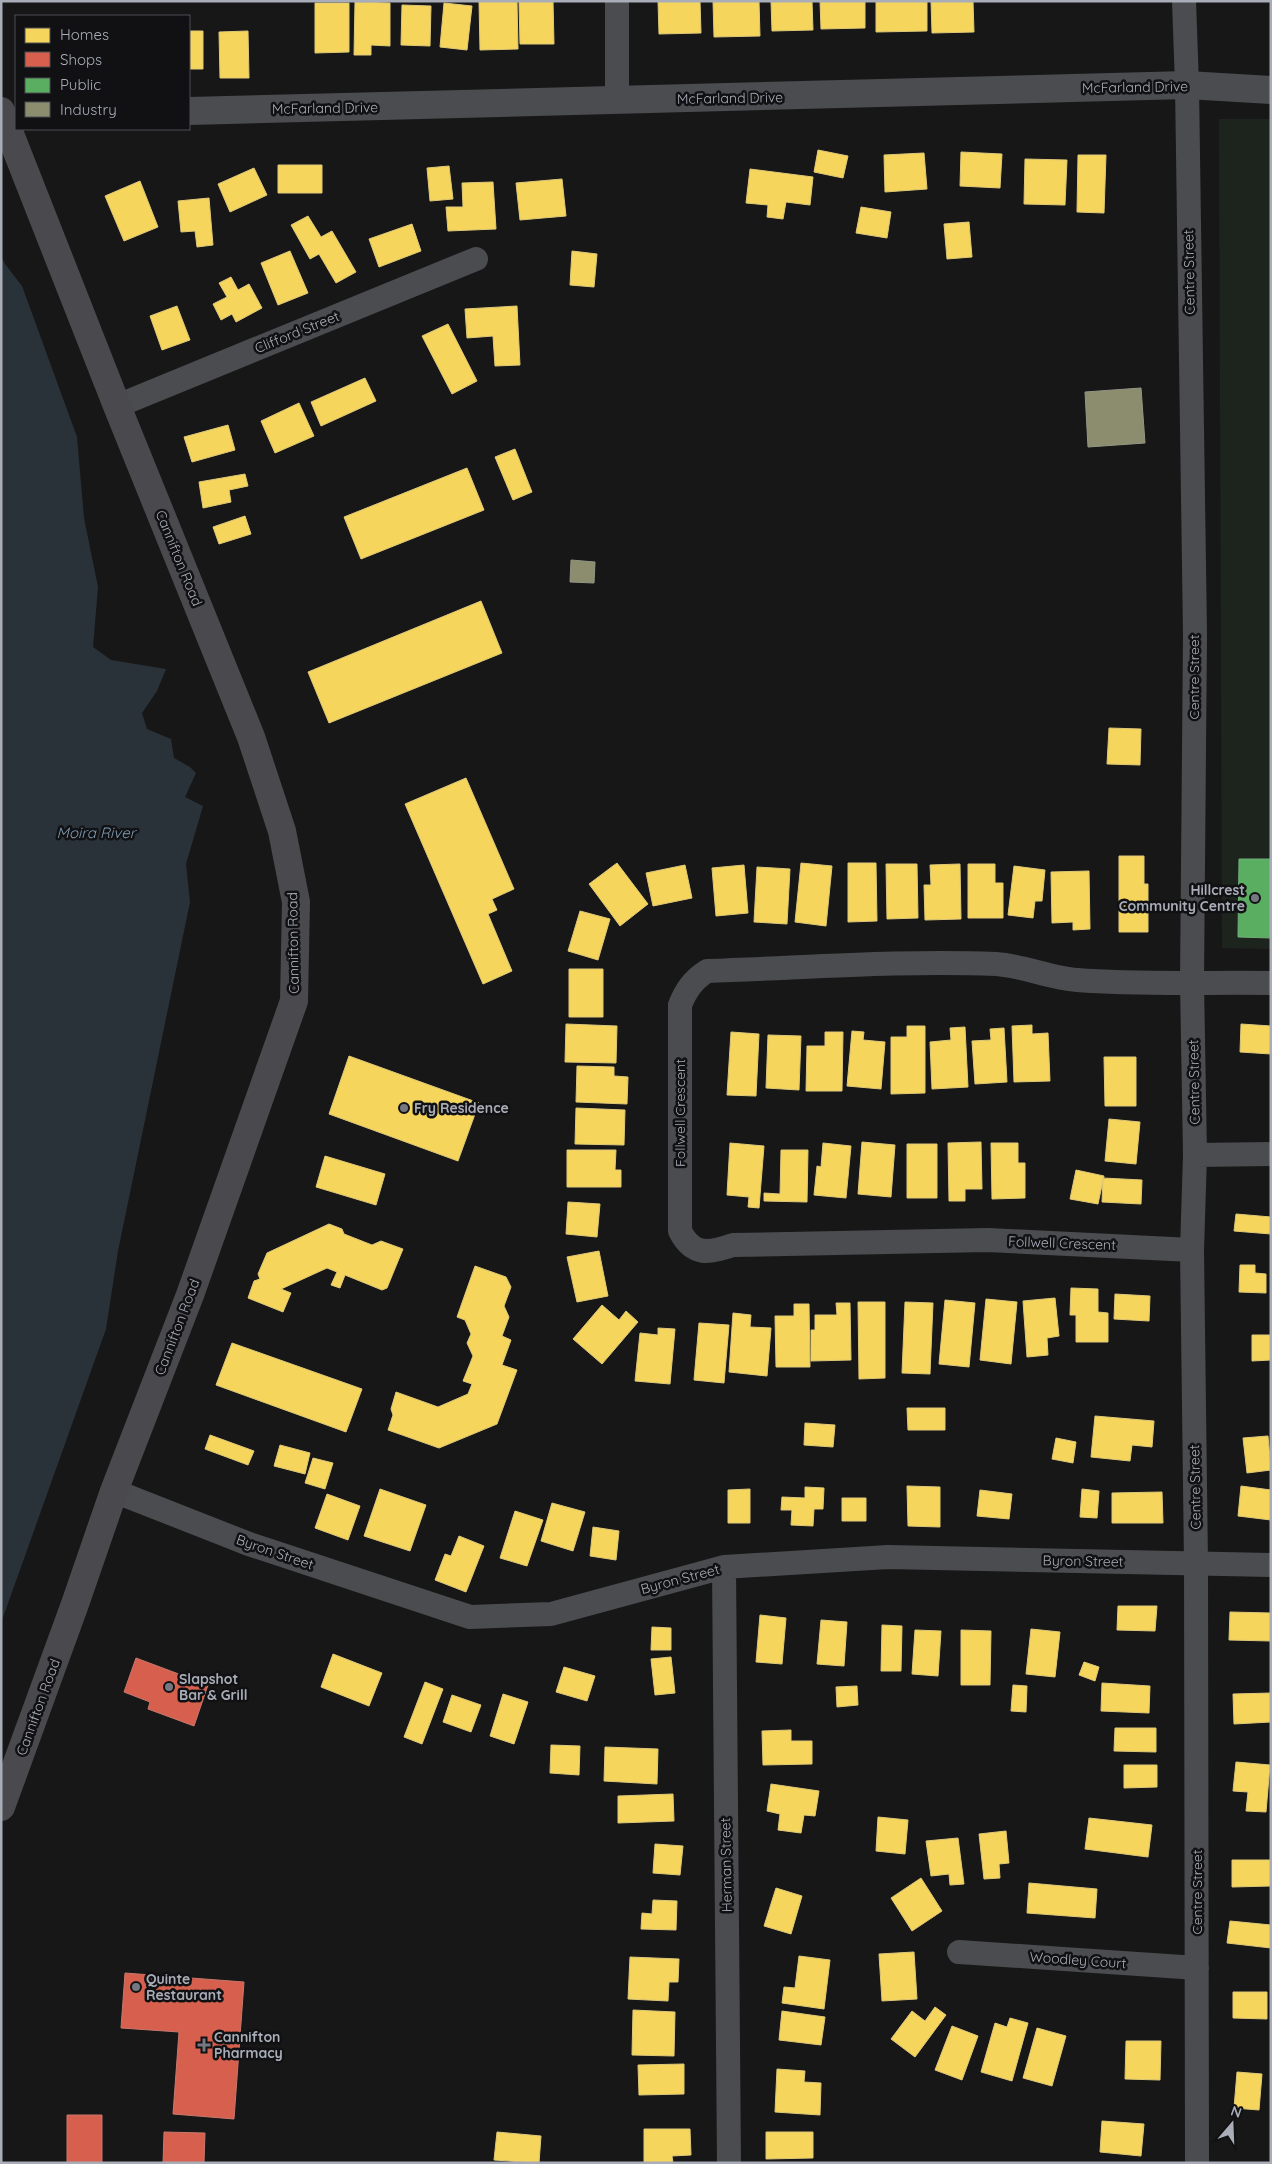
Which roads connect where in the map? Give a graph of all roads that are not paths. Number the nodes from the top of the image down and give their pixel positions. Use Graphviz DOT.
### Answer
graph roads {
  1 [pos="617,1"];
  2 [pos="1184,1"];
  3 [pos="1187,85"];
  4 [pos="1271,90"];
  5 [pos="617,100"];
  6 [pos="190,111"];
  7 [pos="8,118"];
  8 [pos="476,259"];
  9 [pos="117,406"];
  10 [pos="1192,982"];
  11 [pos="1271,983"];
  12 [pos="1271,1154"];
  13 [pos="1195,1155"];
  14 [pos="1192,1250"];
  15 [pos="114,1491"];
  16 [pos="1196,1563"];
  17 [pos="1271,1565"];
  18 [pos="724,1567"];
  19 [pos="1,1807"];
  20 [pos="959,1952"];
  21 [pos="1197,1968"];
  22 [pos="729,2163"];
  23 [pos="1197,2163"];
  1 -- 5 [label="street"];
  2 -- 3 [label="street, Centre Street"];
  3 -- 4 [label="street, McFarland Drive"];
  3 -- 5 [label="street, McFarland Drive"];
  3 -- 10 [label="street, Centre Street"];
  5 -- 6 [label="street, McFarland Drive"];
  7 -- 9 [label="main road, Cannifton Road"];
  8 -- 9 [label="street, Clifford Street"];
  9 -- 15 [label="main road, Cannifton Road"];
  10 -- 11 [label="street, Follwell Crescent"];
  10 -- 13 [label="street, Centre Street"];
  10 -- 14 [label="street, Follwell Crescent"];
  12 -- 13 [label="street"];
  13 -- 14 [label="street, Centre Street"];
  14 -- 16 [label="street, Centre Street"];
  15 -- 18 [label="street, Byron Street"];
  15 -- 19 [label="main road, Cannifton Road"];
  16 -- 17 [label="street, Byron Street"];
  16 -- 18 [label="street, Byron Street"];
  16 -- 21 [label="street, Centre Street"];
  18 -- 22 [label="street, Herman Street"];
  20 -- 21 [label="street, Woodley Court"];
  21 -- 23 [label="street, Centre Street"];
}
